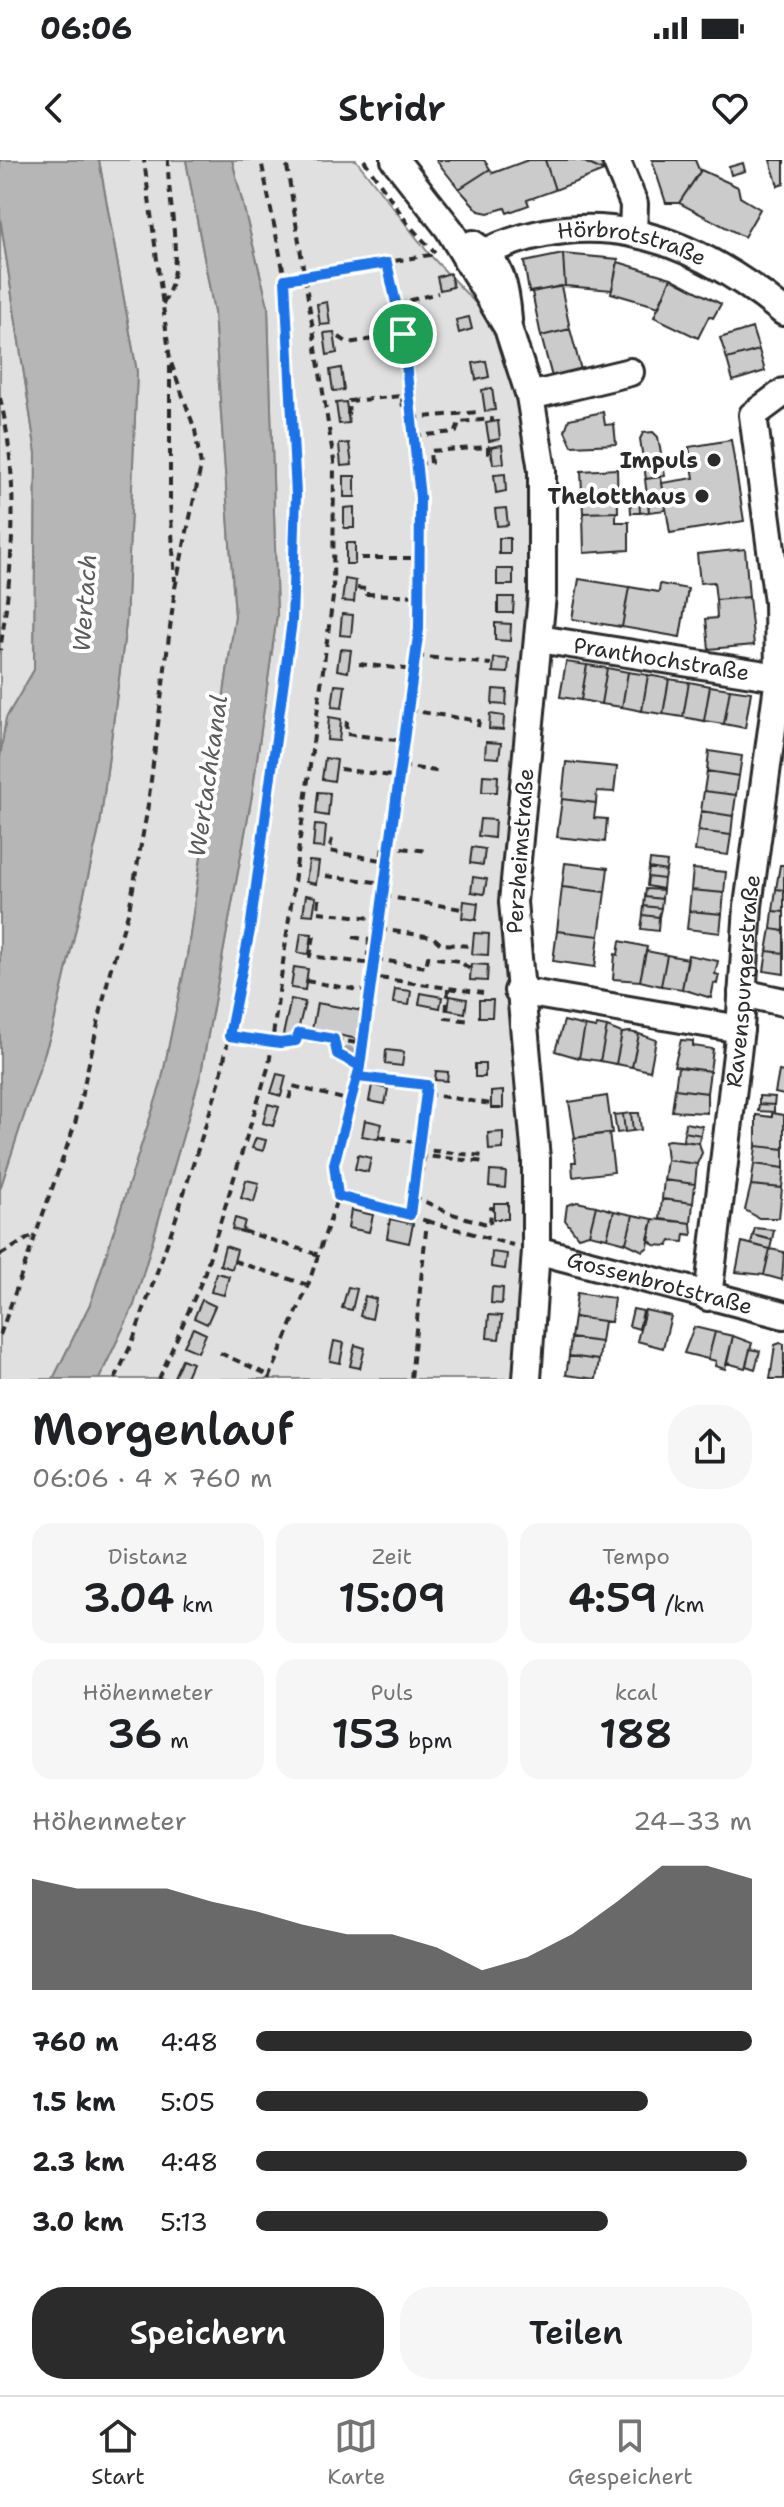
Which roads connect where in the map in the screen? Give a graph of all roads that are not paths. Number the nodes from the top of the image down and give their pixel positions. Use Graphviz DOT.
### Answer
graph roads {
  1 [pos="395,160"];
  2 [pos="616,160"];
  3 [pos="633,233"];
  4 [pos="476,256"];
  5 [pos="784,312"];
  6 [pos="630,372"];
  7 [pos="784,392"];
  8 [pos="530,396"];
  9 [pos="539,639"];
  10 [pos="782,677"];
  11 [pos="518,991"];
  12 [pos="742,993"];
  13 [pos="784,1002"];
  14 [pos="740,1029"];
  15 [pos="536,1250"];
  16 [pos="708,1297"];
  17 [pos="784,1315"];
  18 [pos="527,1379"];
  1 -- 4 [label="street"];
  2 -- 3 [label="street"];
  3 -- 4 [label="street, Hörbrotstraße"];
  3 -- 5 [label="street, Hörbrotstraße"];
  4 -- 8 [label="street, Perzheimstraße"];
  6 -- 8 [label="street"];
  7 -- 10 [label="street, Ravenspurgerstraße"];
  8 -- 9 [label="street, Perzheimstraße"];
  9 -- 10 [label="street, Pranthochstraße"];
  9 -- 11 [label="street, Perzheimstraße"];
  10 -- 12 [label="street, Ravenspurgerstraße"];
  11 -- 14 [label="street"];
  11 -- 15 [label="street, Perzheimstraße"];
  12 -- 13 [label="street"];
  12 -- 14 [label="street, Ravenspurgerstraße"];
  14 -- 16 [label="street, Ravenspurgerstraße"];
  15 -- 16 [label="street, Gossenbrotstraße"];
  15 -- 18 [label="street, Perzheimstraße"];
  16 -- 17 [label="street, Gossenbrotstraße"];
}
